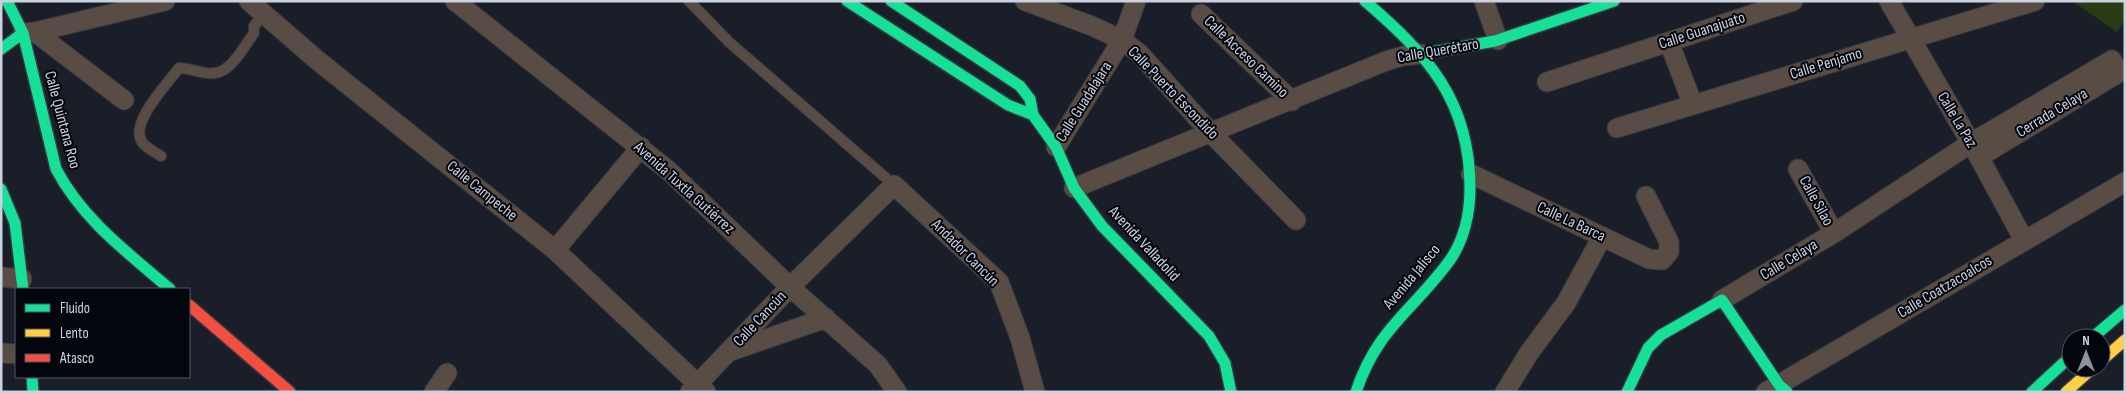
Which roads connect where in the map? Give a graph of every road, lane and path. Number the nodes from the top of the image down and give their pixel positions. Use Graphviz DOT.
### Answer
graph roads {
  1 [pos="165,1"];
  2 [pos="249,1"];
  3 [pos="454,1"];
  4 [pos="690,1"];
  5 [pos="847,1"];
  6 [pos="891,1"];
  7 [pos="1025,1"];
  8 [pos="1136,1"];
  9 [pos="1365,1"];
  10 [pos="1484,1"];
  11 [pos="1614,1"];
  12 [pos="1793,1"];
  13 [pos="1889,1"];
  14 [pos="2035,1"];
  15 [pos="269,7"];
  16 [pos="6,9"];
  17 [pos="1200,14"];
  18 [pos="29,33"];
  19 [pos="1909,39"];
  20 [pos="1122,40"];
  21 [pos="1498,40"];
  22 [pos="1669,42"];
  23 [pos="1,49"];
  24 [pos="1421,54"];
  25 [pos="2118,65"];
  26 [pos="1547,82"];
  27 [pos="124,100"];
  28 [pos="1292,101"];
  29 [pos="1693,105"];
  30 [pos="1033,115"];
  31 [pos="1617,128"];
  32 [pos="1210,132"];
  33 [pos="640,147"];
  34 [pos="1056,147"];
  35 [pos="1975,150"];
  36 [pos="160,156"];
  37 [pos="1798,168"];
  38 [pos="1471,174"];
  39 [pos="2125,182"];
  40 [pos="894,185"];
  41 [pos="1074,188"];
  42 [pos="1,189"];
  43 [pos="1646,196"];
  44 [pos="1296,220"];
  45 [pos="1834,233"];
  46 [pos="1602,237"];
  47 [pos="2024,240"];
  48 [pos="555,250"];
  49 [pos="1,277"];
  50 [pos="23,284"];
  51 [pos="790,287"];
  52 [pos="169,288"];
  53 [pos="1722,300"];
  54 [pos="190,306"];
  55 [pos="2125,310"];
  56 [pos="826,318"];
  57 [pos="2104,328"];
  58 [pos="2125,340"];
  59 [pos="731,351"];
  60 [pos="2111,352"];
  61 [pos="1,353"];
  62 [pos="15,354"];
  63 [pos="2061,365"];
  64 [pos="447,373"];
  65 [pos="2082,378"];
  66 [pos="698,389"];
  67 [pos="1777,390"];
  68 [pos="290,392"];
  69 [pos="434,392"];
  70 [pos="897,392"];
  71 [pos="1036,392"];
  72 [pos="1231,392"];
  73 [pos="1356,392"];
  74 [pos="1505,392"];
  75 [pos="1627,392"];
  76 [pos="2032,392"];
  77 [pos="2066,392"];
  1 -- 18 [label="street"];
  2 -- 15 [label="street, Calle Campeche"];
  3 -- 33 [label="street, Avenida Tuxtla Gutiérrez"];
  4 -- 40 [label="lane"];
  5 -- 30 [label="main road"];
  6 -- 30 [label="main road, Avenida Valladolid"];
  7 -- 20 [label="street, Calle Puerto Escondido"];
  8 -- 20 [label="street, Calle Guadalajara"];
  9 -- 24 [label="main road, Avenida Jalisco"];
  10 -- 21 [label="street"];
  11 -- 21 [label="main road, Calle Querétaro"];
  12 -- 22 [label="street, Calle Guanajuato"];
  13 -- 19 [label="street, Calle La Paz"];
  14 -- 19 [label="street, Calle Penjamo"];
  15 -- 36 [label="lane"];
  15 -- 48 [label="street, Calle Campeche"];
  16 -- 18 [label="main road, Calle Quintana Roo"];
  17 -- 28 [label="street, Calle Acceso Camino"];
  18 -- 23 [label="main road"];
  18 -- 27 [label="street"];
  18 -- 52 [label="main road, Calle Quintana Roo"];
  19 -- 29 [label="street, Calle Penjamo"];
  19 -- 35 [label="street, Calle La Paz"];
  20 -- 32 [label="street, Calle Puerto Escondido"];
  20 -- 34 [label="street, Calle Guadalajara"];
  21 -- 24 [label="main road, Calle Querétaro"];
  22 -- 26 [label="street, Calle Guanajuato"];
  22 -- 29 [label="street"];
  24 -- 28 [label="street, Calle Querétaro"];
  24 -- 38 [label="main road, Avenida Jalisco"];
  25 -- 35 [label="street, Cerrada Celaya"];
  28 -- 32 [label="street, Calle Querétaro"];
  29 -- 31 [label="street, Calle Penjamo"];
  30 -- 34 [label="main road, Avenida Valladolid"];
  32 -- 41 [label="street, Calle Querétaro"];
  32 -- 44 [label="street, Calle Puerto Escondido"];
  33 -- 48 [label="street"];
  33 -- 51 [label="street, Avenida Tuxtla Gutiérrez"];
  34 -- 41 [label="main road, Avenida Valladolid"];
  35 -- 45 [label="street, Calle Celaya"];
  35 -- 47 [label="street, Calle La Paz"];
  37 -- 45 [label="street, Calle Silao"];
  38 -- 46 [label="street, Calle La Barca"];
  38 -- 73 [label="main road, Avenida Jalisco"];
  39 -- 47 [label="street, Calle Coatzacoalcos"];
  40 -- 51 [label="street, Calle Cancún"];
  40 -- 71 [label="street, Andador Cancún"];
  41 -- 72 [label="main road, Avenida Valladolid"];
  42 -- 50 [label="main road"];
  43 -- 46 [label="street, Calle La Barca"];
  45 -- 53 [label="street, Calle Celaya"];
  46 -- 74 [label="street"];
  47 -- 67 [label="street, Calle Coatzacoalcos"];
  48 -- 66 [label="street, Calle Campeche"];
  49 -- 50 [label="street"];
  51 -- 56 [label="street, Avenida Tuxtla Gutiérrez"];
  51 -- 59 [label="street, Calle Cancún"];
  53 -- 67 [label="main road"];
  53 -- 75 [label="main road, Calle Celaya"];
  54 -- 68 [label="main road"];
  55 -- 57 [label="main road"];
  56 -- 59 [label="street"];
  56 -- 70 [label="street, Avenida Tuxtla Gutiérrez"];
  58 -- 60 [label="main road"];
  59 -- 66 [label="street, Calle Cancún"];
  61 -- 62 [label="street"];
  63 -- 76 [label="main road"];
  64 -- 69 [label="street"];
  65 -- 77 [label="main road"];
}
